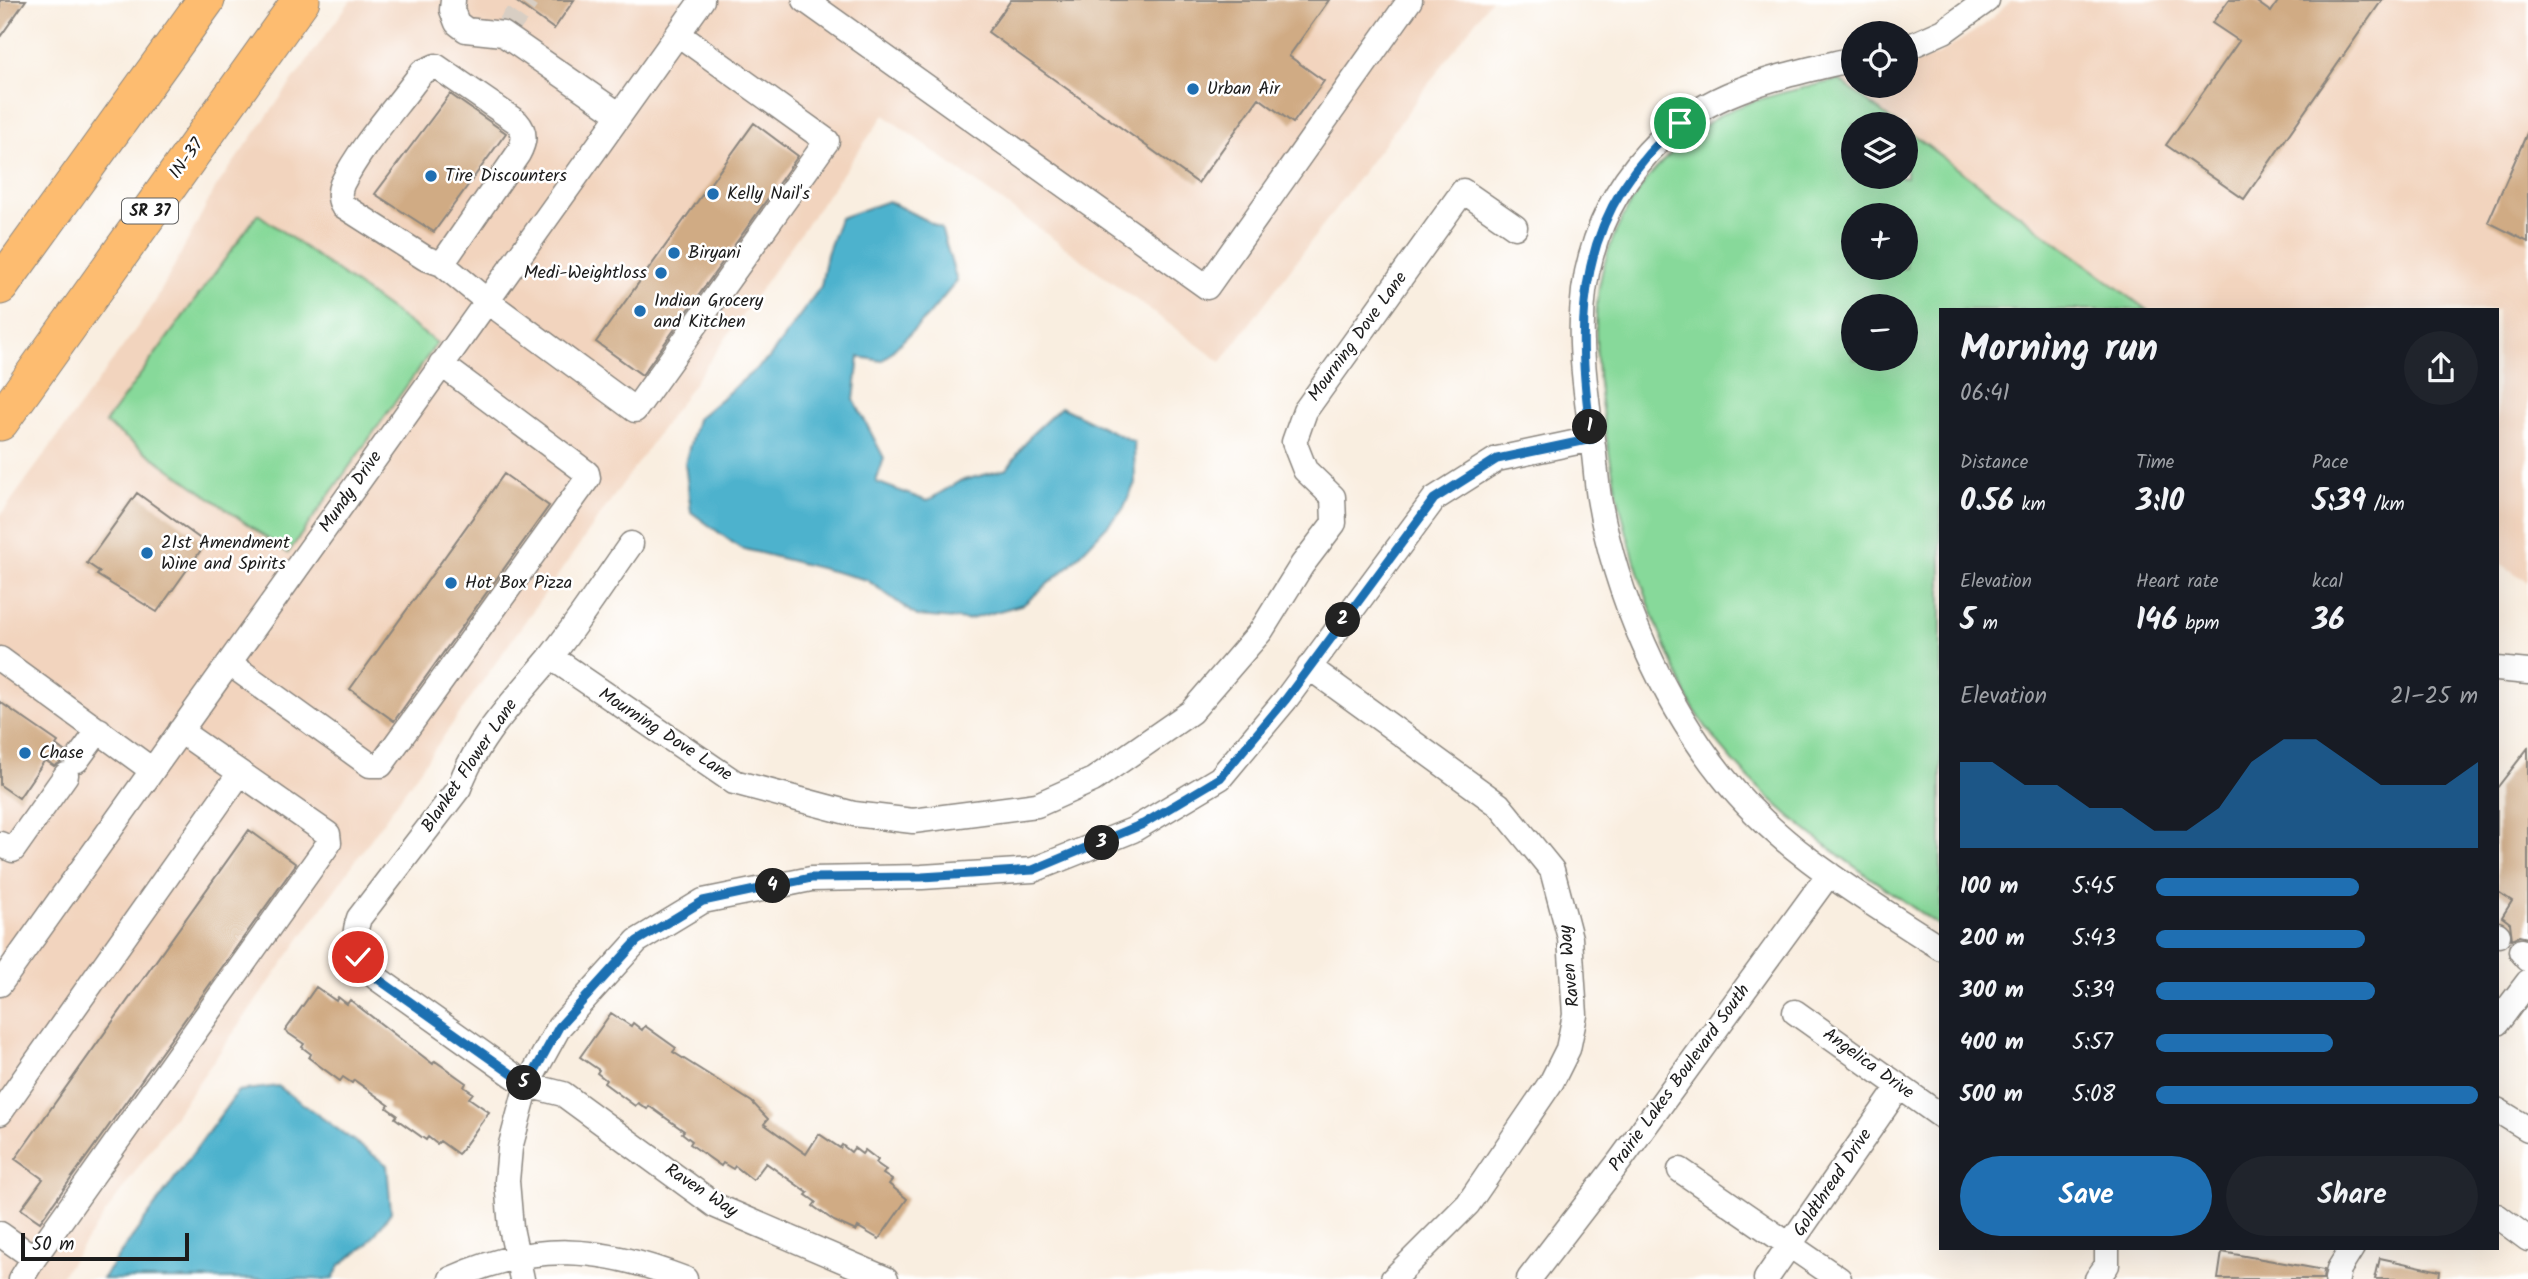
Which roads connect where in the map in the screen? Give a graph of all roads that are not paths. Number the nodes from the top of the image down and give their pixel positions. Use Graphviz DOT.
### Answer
graph roads {
  1 [pos="206,0"];
  2 [pos="300,0"];
  3 [pos="453,0"];
  4 [pos="702,0"];
  5 [pos="805,0"];
  6 [pos="1410,0"];
  7 [pos="1987,0"];
  8 [pos="678,34"];
  9 [pos="1918,43"];
  10 [pos="1841,62"];
  11 [pos="620,115"];
  12 [pos="1515,227"];
  13 [pos="442,264"];
  14 [pos="0,286"];
  15 [pos="487,302"];
  16 [pos="441,364"];
  17 [pos="0,422"];
  18 [pos="1592,439"];
  19 [pos="631,544"];
  20 [pos="551,657"];
  21 [pos="0,659"];
  22 [pos="229,663"];
  23 [pos="1309,667"];
  24 [pos="2499,669"];
  25 [pos="2528,671"];
  26 [pos="99,730"];
  27 [pos="180,731"];
  28 [pos="152,770"];
  29 [pos="240,773"];
  30 [pos="4,847"];
  31 [pos="1829,874"];
  32 [pos="1939,947"];
  33 [pos="2528,982"];
  34 [pos="0,984"];
  35 [pos="1795,1012"];
  36 [pos="2499,1020"];
  37 [pos="527,1085"];
  38 [pos="1899,1087"];
  39 [pos="2499,1111"];
  40 [pos="0,1113"];
  41 [pos="1939,1115"];
  42 [pos="2528,1129"];
  43 [pos="1680,1170"];
  44 [pos="2499,1217"];
  45 [pos="0,1234"];
  46 [pos="2528,1239"];
  47 [pos="1791,1245"];
  48 [pos="2107,1250"];
  49 [pos="2351,1250"];
  50 [pos="520,1267"];
  51 [pos="28,1269"];
  52 [pos="451,1279"];
  53 [pos="685,1279"];
  54 [pos="886,1279"];
  55 [pos="1393,1279"];
  56 [pos="1529,1279"];
  57 [pos="1766,1279"];
  58 [pos="1839,1279"];
  59 [pos="2097,1279"];
  60 [pos="2337,1279"];
  1 -- 14 [label="highway"];
  2 -- 17 [label="highway, IN-37 / SR 37"];
  3 -- 11 [label="street"];
  4 -- 8 [label="street, Mundy Drive"];
  5 -- 6 [label="street"];
  7 -- 9 [label="street"];
  8 -- 11 [label="street, Mundy Drive"];
  8 -- 15 [label="street"];
  10 -- 18 [label="street"];
  11 -- 15 [label="street, Mundy Drive"];
  12 -- 20 [label="street, Mourning Dove Lane"];
  13 -- 13 [label="street"];
  13 -- 15 [label="street"];
  15 -- 16 [label="street, Mundy Drive"];
  16 -- 22 [label="street, Mundy Drive"];
  16 -- 22 [label="street"];
  18 -- 23 [label="street"];
  18 -- 31 [label="street"];
  19 -- 20 [label="street, Blanket Flower Lane"];
  20 -- 37 [label="street, Blanket Flower Lane"];
  21 -- 26 [label="street"];
  22 -- 27 [label="street, Mundy Drive"];
  23 -- 37 [label="street"];
  23 -- 55 [label="street, Raven Way"];
  24 -- 25 [label="street"];
  26 -- 28 [label="street"];
  26 -- 30 [label="street"];
  27 -- 28 [label="street, Mundy Drive"];
  27 -- 29 [label="street"];
  28 -- 34 [label="street, Mundy Drive"];
  29 -- 40 [label="street"];
  29 -- 51 [label="street"];
  31 -- 32 [label="street"];
  31 -- 56 [label="street, Prairie Lakes Boulevard South"];
  33 -- 36 [label="street"];
  35 -- 38 [label="street, Angelica Drive"];
  37 -- 50 [label="street"];
  37 -- 54 [label="street, Raven Way"];
  38 -- 41 [label="street, Angelica Drive"];
  38 -- 47 [label="street, Goldthread Drive"];
  39 -- 42 [label="street"];
  43 -- 47 [label="street"];
  44 -- 46 [label="street"];
  45 -- 51 [label="street"];
  47 -- 57 [label="street, Goldthread Drive"];
  47 -- 58 [label="street"];
  48 -- 59 [label="street"];
  49 -- 60 [label="street"];
  50 -- 52 [label="street"];
  50 -- 53 [label="street"];
}
